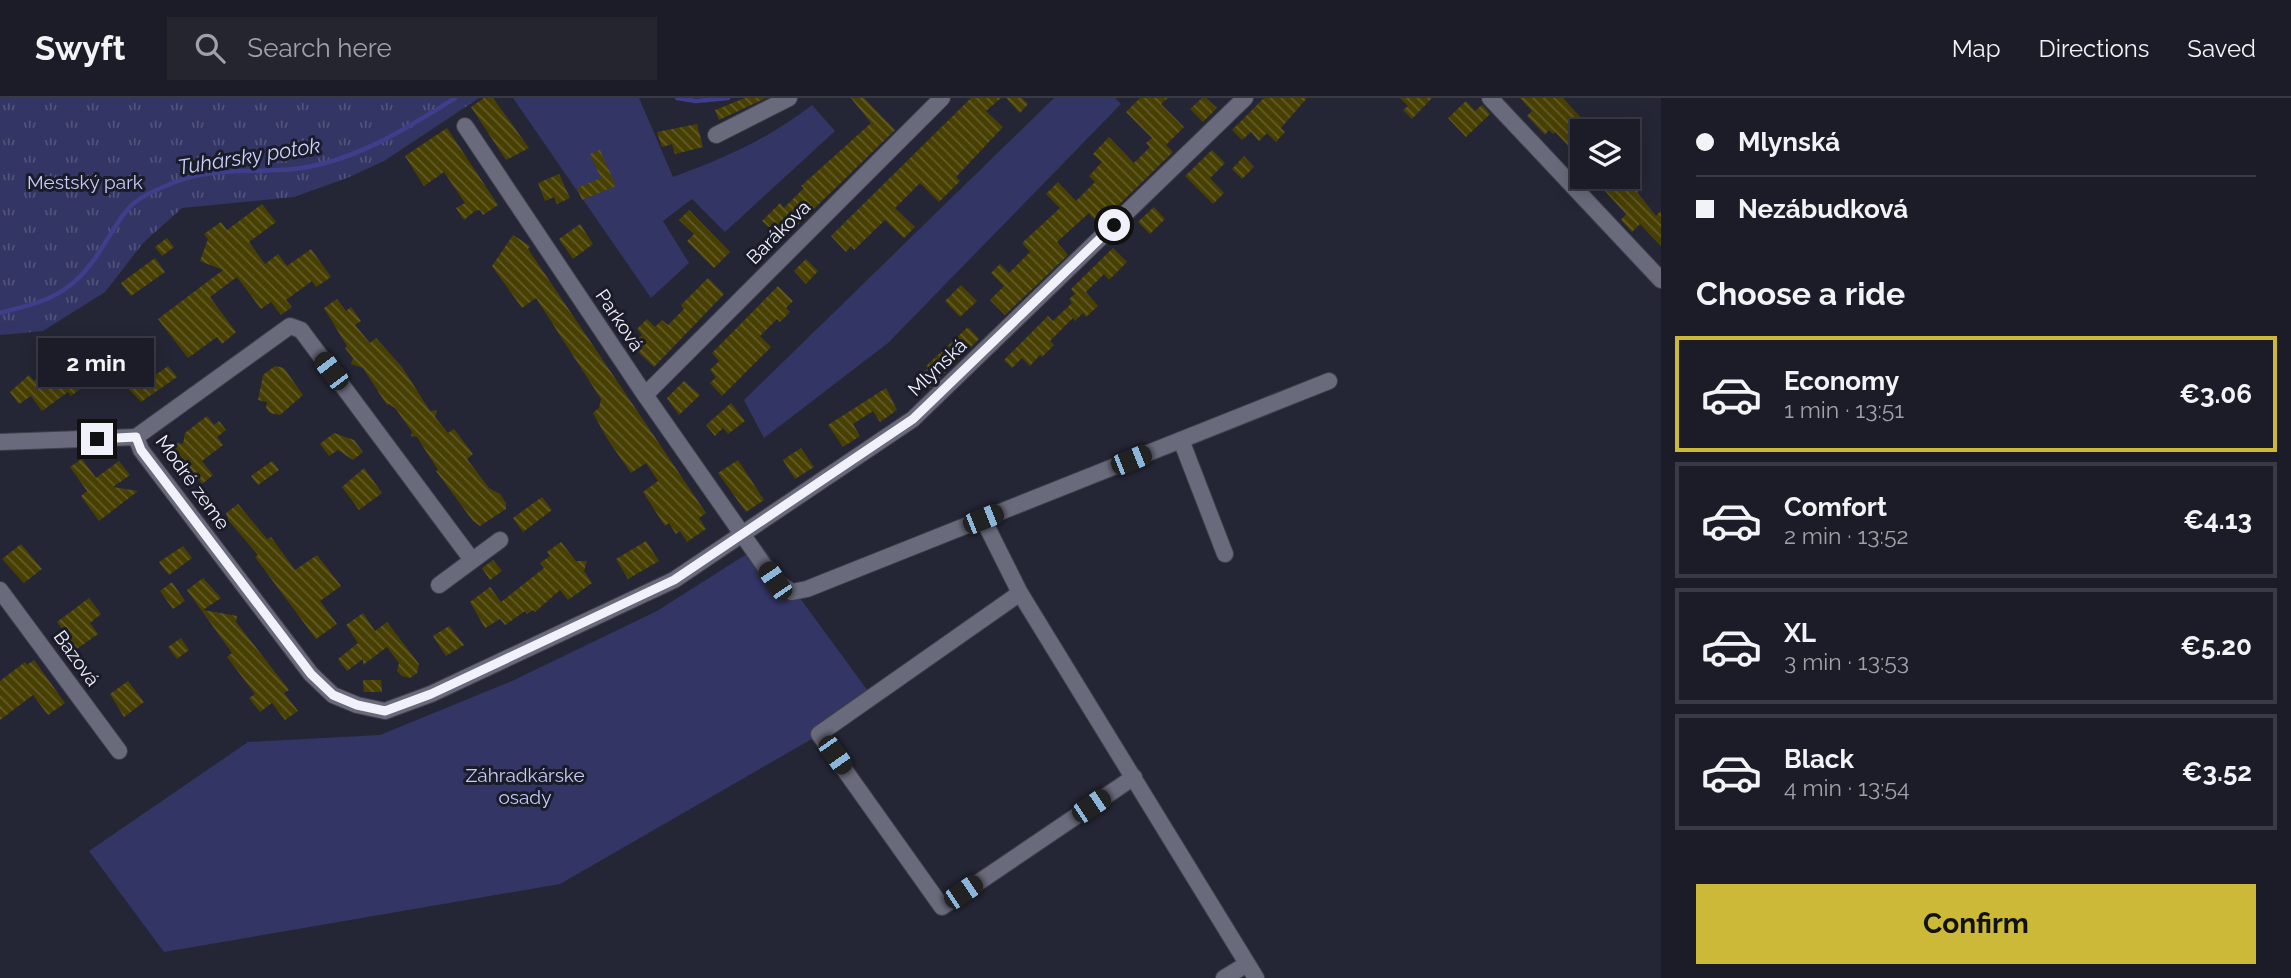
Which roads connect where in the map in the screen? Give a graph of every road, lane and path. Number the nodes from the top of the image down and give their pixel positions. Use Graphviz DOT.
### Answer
graph roads {
  1 [pos="789,98"];
  2 [pos="942,98"];
  3 [pos="1490,98"];
  4 [pos="1234,102"];
  5 [pos="465,126"];
  6 [pos="716,135"];
  7 [pos="1661,280"];
  8 [pos="1329,381"];
  9 [pos="645,395"];
  10 [pos="136,437"];
  11 [pos="1181,440"];
  12 [pos="0,442"];
  13 [pos="983,519"];
  14 [pos="743,534"];
  15 [pos="500,540"];
  16 [pos="1224,554"];
  17 [pos="472,561"];
  18 [pos="439,585"];
  19 [pos="0,590"];
  20 [pos="1020,593"];
  21 [pos="614,610"];
  22 [pos="119,751"];
  23 [pos="1134,776"];
  24 [pos="1252,971"];
  25 [pos="1224,978"];
  1 -- 6 [label="street"];
  2 -- 9 [label="street, Barákova"];
  3 -- 7 [label="street"];
  4 -- 14 [label="street, Mlynská"];
  5 -- 9 [label="street, Parková"];
  8 -- 11 [label="street"];
  9 -- 14 [label="street, Parková"];
  10 -- 12 [label="street"];
  10 -- 17 [label="street, Modré zeme"];
  10 -- 21 [label="street, Modré zeme"];
  11 -- 13 [label="street"];
  11 -- 16 [label="street"];
  13 -- 14 [label="street, Parková"];
  13 -- 20 [label="street"];
  14 -- 21 [label="street, Mlynská"];
  15 -- 17 [label="street"];
  17 -- 18 [label="street"];
  19 -- 22 [label="street, Bazová"];
  20 -- 23 [label="street"];
  20 -- 23 [label="street"];
  23 -- 24 [label="street"];
  24 -- 25 [label="street"];
}
